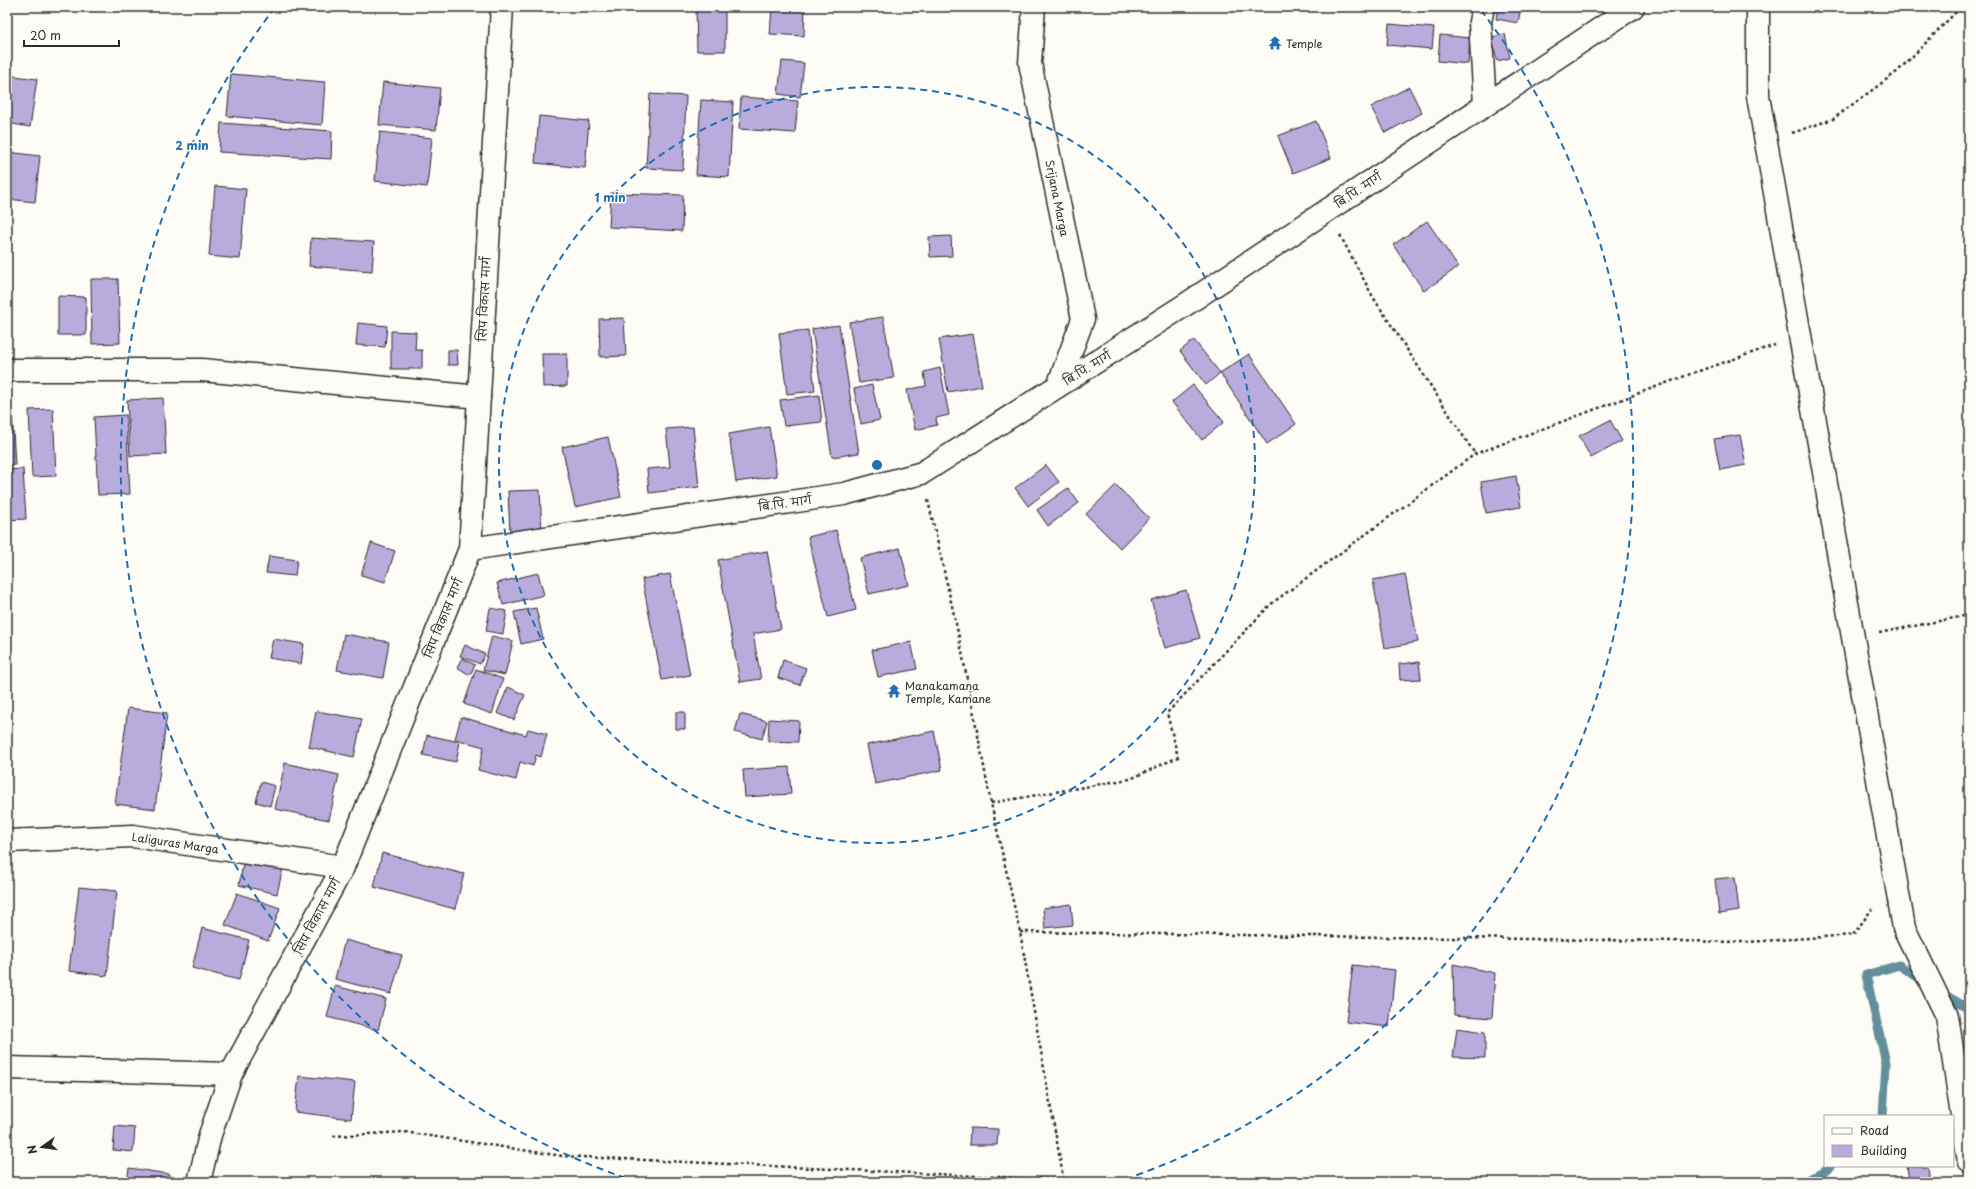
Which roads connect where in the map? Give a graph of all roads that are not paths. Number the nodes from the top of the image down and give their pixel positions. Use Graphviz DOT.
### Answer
graph roads {
  1 [pos="502,7"];
  2 [pos="1034,7"];
  3 [pos="1483,7"];
  4 [pos="1633,7"];
  5 [pos="1758,7"];
  6 [pos="1485,105"];
  7 [pos="7,370"];
  8 [pos="1058,386"];
  9 [pos="479,397"];
  10 [pos="470,549"];
  11 [pos="7,841"];
  12 [pos="343,867"];
  13 [pos="7,1068"];
  14 [pos="231,1074"];
  15 [pos="1969,1162"];
  16 [pos="199,1182"];
  1 -- 9 [label="street, सिप विकास मार्ग"];
  2 -- 8 [label="street, Srijana Marga"];
  3 -- 6 [label="street"];
  4 -- 6 [label="street, बि.पि. मार्ग"];
  5 -- 15 [label="street"];
  6 -- 8 [label="street, बि.पि. मार्ग"];
  7 -- 9 [label="street"];
  8 -- 10 [label="street, बि.पि. मार्ग"];
  9 -- 10 [label="street, सिप विकास मार्ग"];
  10 -- 12 [label="street, सिप विकास मार्ग"];
  11 -- 12 [label="street, Laliguras Marga"];
  12 -- 14 [label="street, सिप विकास मार्ग"];
  13 -- 14 [label="street"];
  14 -- 16 [label="street, सिप विकास मार्ग"];
}
